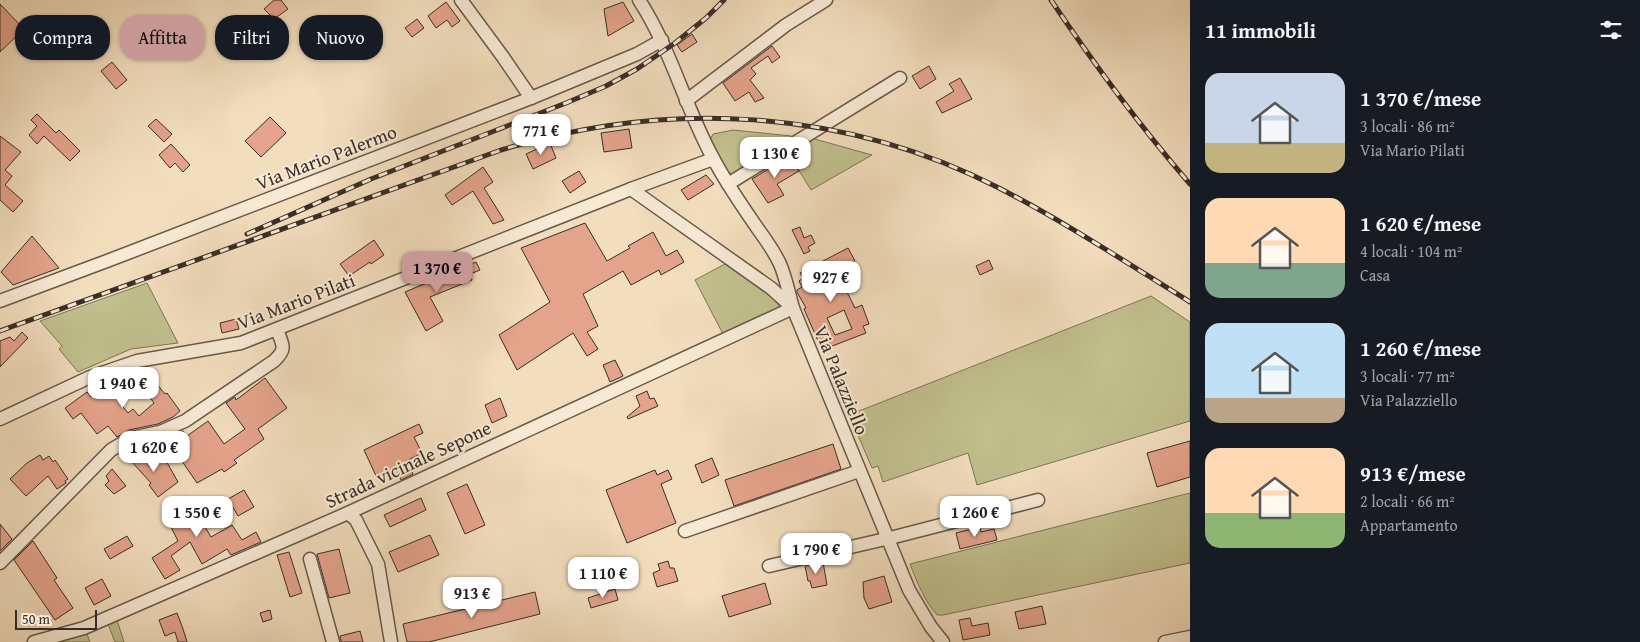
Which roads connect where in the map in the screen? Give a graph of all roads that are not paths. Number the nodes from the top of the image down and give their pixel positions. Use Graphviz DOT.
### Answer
graph roads {
  1 [pos="461,0"];
  2 [pos="826,0"];
  3 [pos="643,2"];
  4 [pos="662,40"];
  5 [pos="900,78"];
  6 [pos="531,98"];
  7 [pos="686,101"];
  8 [pos="713,159"];
  9 [pos="728,184"];
  10 [pos="631,189"];
  11 [pos="0,301"];
  12 [pos="793,308"];
  13 [pos="278,330"];
  14 [pos="0,419"];
  15 [pos="859,471"];
  16 [pos="1038,500"];
  17 [pos="348,513"];
  18 [pos="685,531"];
  19 [pos="888,539"];
  20 [pos="310,559"];
  21 [pos="0,563"];
  22 [pos="769,566"];
  23 [pos="1190,637"];
  24 [pos="34,642"];
  25 [pos="333,642"];
  26 [pos="391,642"];
  27 [pos="943,642"];
  28 [pos="1165,642"];
  1 -- 6 [label="street"];
  2 -- 7 [label="street"];
  3 -- 4 [label="street, Via Palazziello"];
  4 -- 6 [label="street, Via Mario Palermo"];
  4 -- 7 [label="street, Via Palazziello"];
  5 -- 9 [label="street"];
  6 -- 11 [label="street, Via Mario Palermo"];
  7 -- 8 [label="street, Via Palazziello"];
  8 -- 9 [label="street, Via Palazziello"];
  8 -- 10 [label="street, Via Mario Pilati"];
  9 -- 12 [label="street, Via Palazziello"];
  10 -- 12 [label="street"];
  10 -- 13 [label="street, Via Mario Pilati"];
  12 -- 15 [label="street, Via Palazziello"];
  12 -- 17 [label="street, Strada vicinale Sepone"];
  13 -- 14 [label="street, Via Mario Pilati"];
  13 -- 21 [label="street"];
  15 -- 18 [label="street"];
  15 -- 19 [label="street, Via Palazziello"];
  16 -- 19 [label="street"];
  17 -- 24 [label="street, Strada vicinale Sepone"];
  17 -- 26 [label="street"];
  19 -- 22 [label="street"];
  19 -- 27 [label="street, Via Palazziello"];
  20 -- 25 [label="street"];
  23 -- 28 [label="street"];
}
